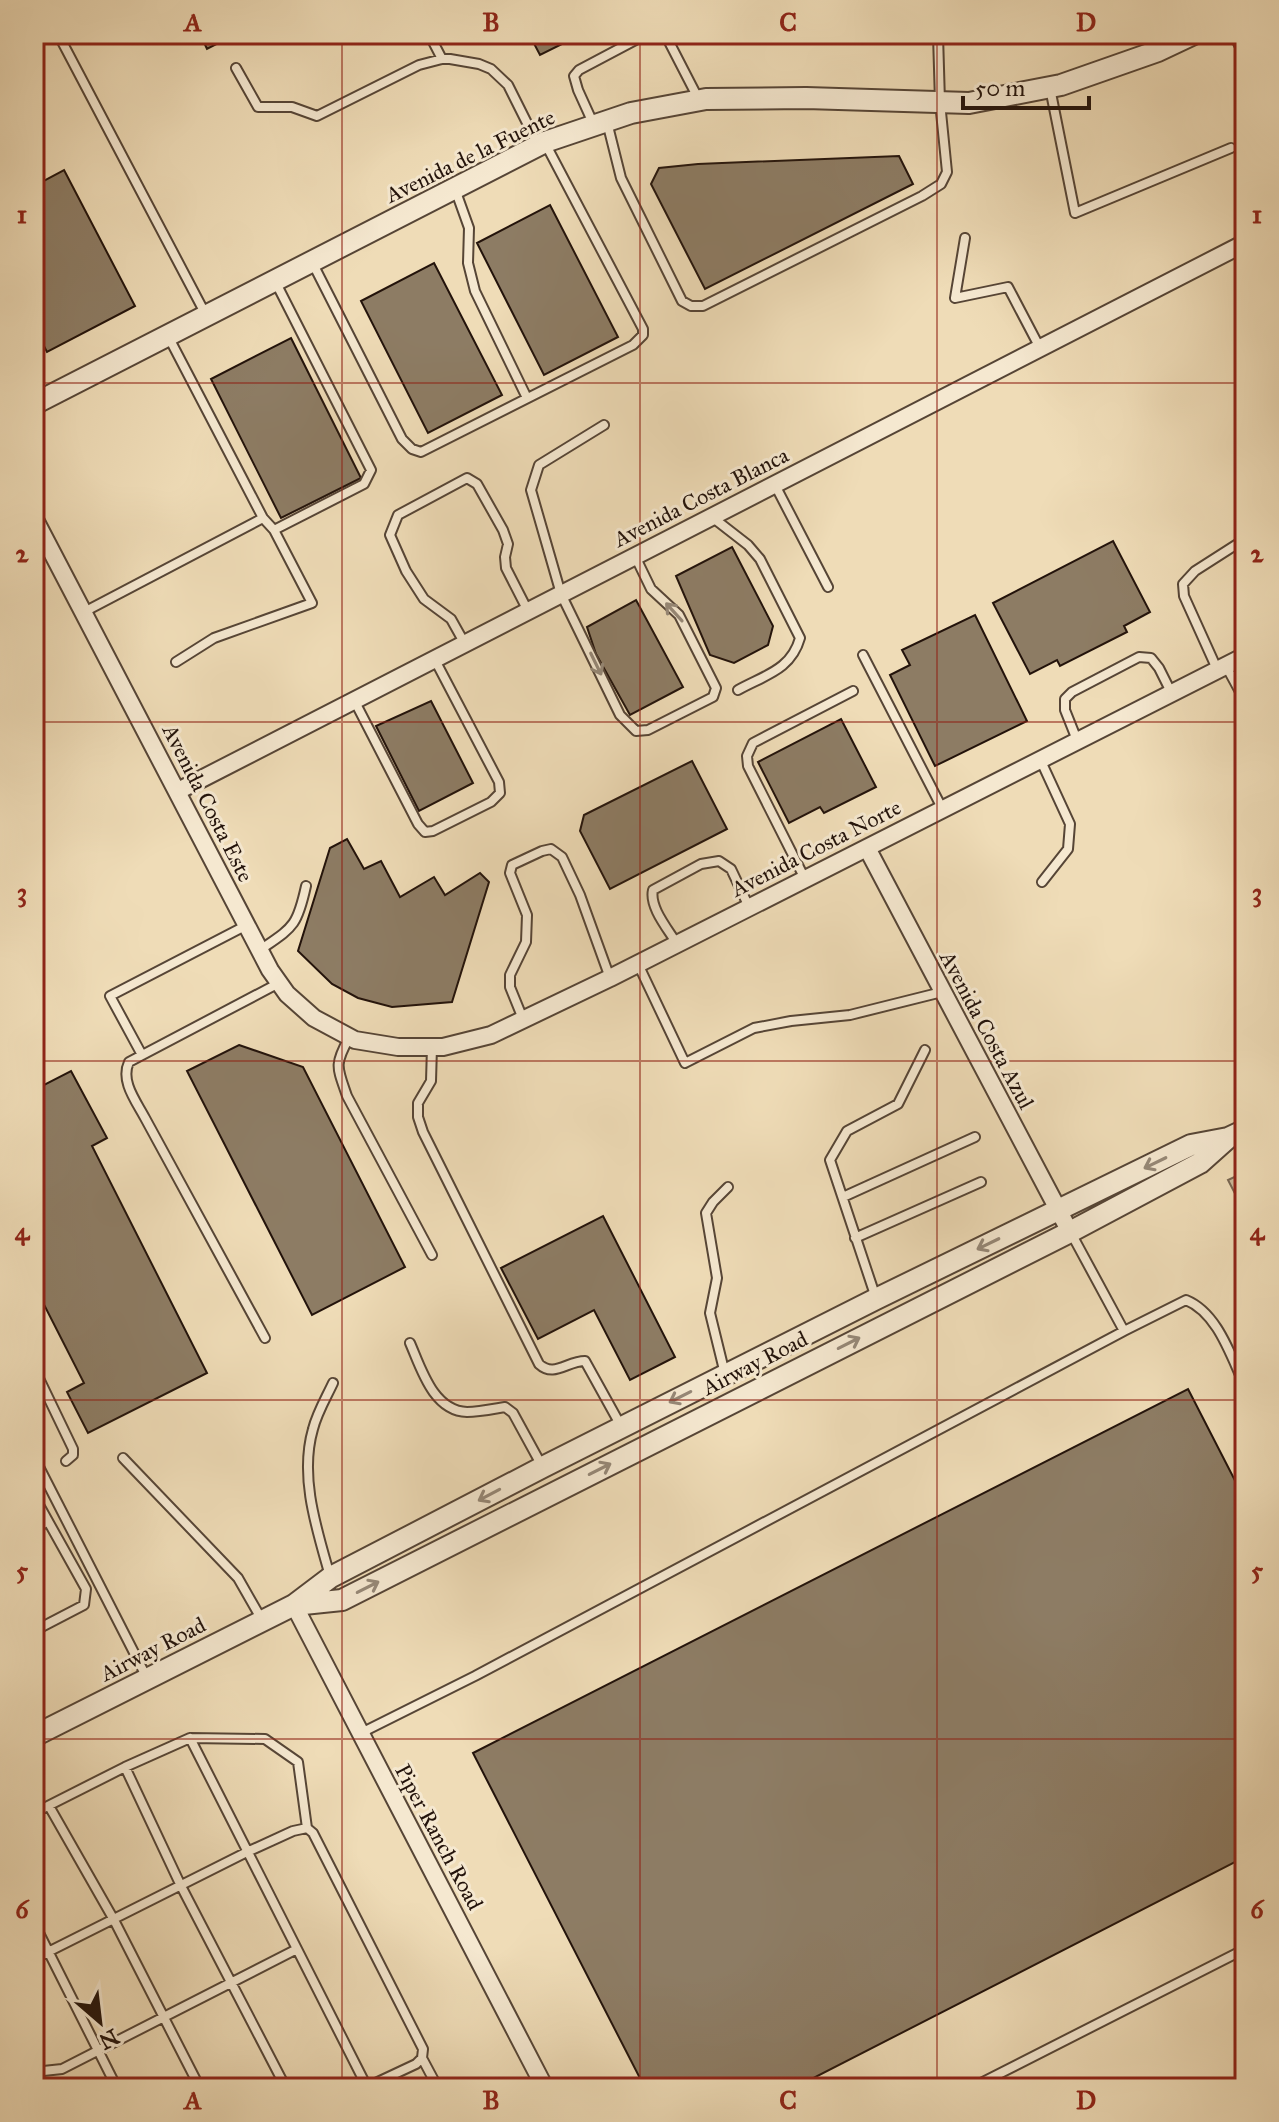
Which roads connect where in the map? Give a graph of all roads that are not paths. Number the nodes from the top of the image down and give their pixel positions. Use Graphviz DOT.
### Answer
graph roads {
  1 [pos="58,34"];
  2 [pos="429,34"];
  3 [pos="647,34"];
  4 [pos="665,34"];
  5 [pos="949,34"];
  6 [pos="1194,34"];
  7 [pos="1238,34"];
  8 [pos="938,35"];
  9 [pos="1245,48"];
  10 [pos="442,59"];
  11 [pos="236,68"];
  12 [pos="1050,87"];
  13 [pos="699,101"];
  14 [pos="940,102"];
  15 [pos="600,124"];
  16 [pos="542,144"];
  17 [pos="1231,148"];
  18 [pos="455,188"];
  19 [pos="965,238"];
  20 [pos="1245,243"];
  21 [pos="312,261"];
  22 [pos="275,280"];
  23 [pos="206,315"];
  24 [pos="167,335"];
  25 [pos="1040,348"];
  26 [pos="527,398"];
  27 [pos="34,404"];
  28 [pos="604,425"];
  29 [pos="775,484"];
  30 [pos="711,517"];
  31 [pos="34,518"];
  32 [pos="263,518"];
  33 [pos="274,530"];
  34 [pos="1245,539"];
  35 [pos="635,556"];
  36 [pos="828,587"];
  37 [pos="561,594"];
  38 [pos="528,611"];
  39 [pos="84,612"];
  40 [pos="465,644"];
  41 [pos="863,655"];
  42 [pos="1245,656"];
  43 [pos="435,659"];
  44 [pos="176,662"];
  45 [pos="1222,667"];
  46 [pos="738,690"];
  47 [pos="853,691"];
  48 [pos="1171,692"];
  49 [pos="354,700"];
  50 [pos="1245,701"];
  51 [pos="1077,740"];
  52 [pos="1040,758"];
  53 [pos="178,791"];
  54 [pos="942,808"];
  55 [pos="867,848"];
  56 [pos="805,879"];
  57 [pos="1042,882"];
  58 [pos="306,886"];
  59 [pos="749,907"];
  60 [pos="247,925"];
  61 [pos="677,944"];
  62 [pos="260,950"];
  63 [pos="638,964"];
  64 [pos="610,978"];
  65 [pos="279,983"];
  66 [pos="942,992"];
  67 [pos="523,1019"];
  68 [pos="349,1037"];
  69 [pos="398,1047"];
  70 [pos="432,1047"];
  71 [pos="925,1050"];
  72 [pos="142,1055"];
  73 [pos="1237,1134"];
  74 [pos="975,1137"];
  75 [pos="981,1182"];
  76 [pos="728,1187"];
  77 [pos="843,1197"];
  78 [pos="1058,1209"];
  79 [pos="1070,1232"];
  80 [pos="855,1238"];
  81 [pos="432,1255"];
  82 [pos="876,1299"];
  83 [pos="1124,1331"];
  84 [pos="265,1338"];
  85 [pos="410,1343"];
  86 [pos="34,1368"];
  87 [pos="725,1375"];
  88 [pos="333,1383"];
  89 [pos="1245,1386"];
  90 [pos="622,1427"];
  91 [pos="34,1457"];
  92 [pos="123,1458"];
  93 [pos="66,1461"];
  94 [pos="543,1467"];
  95 [pos="34,1496"];
  96 [pos="48,1521"];
  97 [pos="34,1530"];
  98 [pos="331,1577"];
  99 [pos="294,1605"];
  100 [pos="262,1621"];
  101 [pos="34,1631"];
  102 [pos="148,1679"];
  103 [pos="360,1734"];
  104 [pos="34,1736"];
  105 [pos="190,1738"];
  106 [pos="125,1767"];
  107 [pos="49,1806"];
  108 [pos="34,1813"];
  109 [pos="307,1828"];
  110 [pos="247,1852"];
  111 [pos="181,1886"];
  112 [pos="114,1920"];
  113 [pos="34,1923"];
  114 [pos="297,1949"];
  115 [pos="1245,1949"];
  116 [pos="48,1952"];
  117 [pos="34,1959"];
  118 [pos="231,1982"];
  119 [pos="163,2017"];
  120 [pos="98,2050"];
  121 [pos="422,2058"];
  122 [pos="34,2072"];
  123 [pos="117,2088"];
  124 [pos="200,2088"];
  125 [pos="286,2088"];
  126 [pos="366,2088"];
  127 [pos="438,2088"];
  128 [pos="545,2088"];
  129 [pos="971,2088"];
  1 -- 23 [label="lane"];
  2 -- 10 [label="lane"];
  3 -- 15 [label="lane"];
  4 -- 13 [label="lane"];
  5 -- 8 [label="lane"];
  6 -- 12 [label="street, Avenida de la Fuente"];
  7 -- 9 [label="street"];
  8 -- 14 [label="lane"];
  10 -- 11 [label="lane"];
  10 -- 16 [label="lane"];
  12 -- 14 [label="street, Avenida de la Fuente"];
  12 -- 17 [label="lane"];
  13 -- 14 [label="street, Avenida de la Fuente"];
  13 -- 15 [label="street, Avenida de la Fuente"];
  14 -- 15 [label="lane"];
  15 -- 16 [label="street, Avenida de la Fuente"];
  16 -- 18 [label="street, Avenida de la Fuente"];
  16 -- 26 [label="lane"];
  18 -- 21 [label="street, Avenida de la Fuente"];
  18 -- 26 [label="lane"];
  19 -- 25 [label="lane"];
  20 -- 25 [label="street, Avenida Costa Blanca"];
  21 -- 22 [label="street, Avenida de la Fuente"];
  21 -- 26 [label="lane"];
  22 -- 23 [label="street, Avenida de la Fuente"];
  22 -- 33 [label="lane"];
  23 -- 24 [label="street, Avenida de la Fuente"];
  24 -- 27 [label="street, Avenida de la Fuente"];
  24 -- 32 [label="lane"];
  25 -- 29 [label="street, Avenida Costa Blanca"];
  28 -- 37 [label="lane"];
  29 -- 30 [label="street, Avenida Costa Blanca"];
  29 -- 36 [label="lane"];
  30 -- 35 [label="street, Avenida Costa Blanca"];
  30 -- 46 [label="lane"];
  31 -- 39 [label="street, Avenida Costa Este"];
  32 -- 33 [label="lane"];
  32 -- 39 [label="lane"];
  33 -- 44 [label="lane"];
  34 -- 45 [label="lane"];
  35 -- 37 [label="street, Avenida Costa Blanca"];
  37 -- 35 [label="lane, one-way"];
  37 -- 38 [label="street, Avenida Costa Blanca"];
  38 -- 40 [label="street, Avenida Costa Blanca"];
  38 -- 40 [label="lane"];
  39 -- 53 [label="street, Avenida Costa Este"];
  40 -- 43 [label="street, Avenida Costa Blanca"];
  41 -- 54 [label="lane"];
  42 -- 45 [label="street, Avenida Costa Norte"];
  43 -- 49 [label="street, Avenida Costa Blanca"];
  43 -- 49 [label="lane"];
  45 -- 48 [label="street, Avenida Costa Norte"];
  45 -- 50 [label="lane"];
  47 -- 56 [label="lane"];
  48 -- 51 [label="street, Avenida Costa Norte"];
  48 -- 51 [label="lane"];
  49 -- 53 [label="street, Avenida Costa Blanca"];
  51 -- 52 [label="street, Avenida Costa Norte"];
  52 -- 54 [label="street, Avenida Costa Norte"];
  52 -- 57 [label="lane"];
  53 -- 60 [label="street, Avenida Costa Este"];
  54 -- 55 [label="street, Avenida Costa Norte"];
  55 -- 56 [label="street, Avenida Costa Norte"];
  55 -- 66 [label="street, Avenida Costa Azul"];
  56 -- 59 [label="street, Avenida Costa Norte"];
  58 -- 62 [label="lane"];
  59 -- 61 [label="street, Avenida Costa Norte"];
  59 -- 61 [label="lane"];
  60 -- 62 [label="street, Avenida Costa Este"];
  60 -- 72 [label="lane"];
  61 -- 63 [label="street, Avenida Costa Norte"];
  62 -- 65 [label="street, Avenida Costa Este"];
  63 -- 64 [label="street, Avenida Costa Norte"];
  63 -- 66 [label="lane"];
  64 -- 67 [label="street, Avenida Costa Norte"];
  64 -- 67 [label="lane"];
  65 -- 68 [label="street, Avenida Costa Este"];
  65 -- 72 [label="lane"];
  66 -- 78 [label="street, Avenida Costa Azul"];
  67 -- 70 [label="street, Avenida Costa Norte"];
  68 -- 69 [label="street, Avenida Costa Este"];
  68 -- 81 [label="lane"];
  69 -- 70 [label="street, Avenida Costa Norte"];
  70 -- 90 [label="lane"];
  71 -- 77 [label="lane"];
  72 -- 84 [label="lane"];
  73 -- 78 [label="street, Airway Road, one-way"];
  73 -- 79 [label="street, Airway Road"];
  74 -- 77 [label="lane"];
  75 -- 80 [label="lane"];
  76 -- 87 [label="lane"];
  77 -- 80 [label="lane"];
  78 -- 79 [label="street, Avenida Costa Azul"];
  78 -- 82 [label="street, Airway Road, one-way"];
  79 -- 83 [label="lane"];
  99 -- 79 [label="street, Airway Road, one-way"];
  80 -- 82 [label="lane"];
  82 -- 87 [label="street, Airway Road"];
  83 -- 89 [label="lane"];
  83 -- 103 [label="lane"];
  85 -- 94 [label="lane"];
  86 -- 93 [label="lane"];
  87 -- 90 [label="street, Airway Road, one-way"];
  88 -- 98 [label="lane"];
  90 -- 94 [label="street, Airway Road"];
  91 -- 102 [label="lane"];
  92 -- 100 [label="lane"];
  94 -- 98 [label="street, Airway Road, one-way"];
  95 -- 96 [label="lane"];
  96 -- 97 [label="lane"];
  96 -- 101 [label="lane"];
  98 -- 99 [label="street, Airway Road"];
  99 -- 100 [label="street, Airway Road"];
  99 -- 103 [label="street, Piper Ranch Road"];
  100 -- 102 [label="street, Airway Road"];
  102 -- 104 [label="street, Airway Road"];
  103 -- 128 [label="street, Piper Ranch Road"];
  105 -- 106 [label="lane"];
  105 -- 109 [label="lane"];
  105 -- 110 [label="lane"];
  106 -- 107 [label="lane"];
  106 -- 111 [label="lane"];
  107 -- 108 [label="lane"];
  107 -- 112 [label="lane"];
  109 -- 110 [label="lane"];
  109 -- 121 [label="lane"];
  110 -- 111 [label="lane"];
  110 -- 114 [label="lane"];
  111 -- 112 [label="lane"];
  111 -- 118 [label="lane"];
  112 -- 116 [label="lane"];
  112 -- 119 [label="lane"];
  113 -- 116 [label="lane"];
  114 -- 118 [label="lane"];
  114 -- 126 [label="lane"];
  115 -- 129 [label="lane"];
  116 -- 117 [label="lane"];
  116 -- 120 [label="lane"];
  118 -- 119 [label="lane"];
  118 -- 125 [label="lane"];
  119 -- 120 [label="lane"];
  119 -- 124 [label="lane"];
  120 -- 122 [label="lane"];
  120 -- 123 [label="lane"];
  121 -- 126 [label="lane"];
  121 -- 127 [label="lane"];
}
